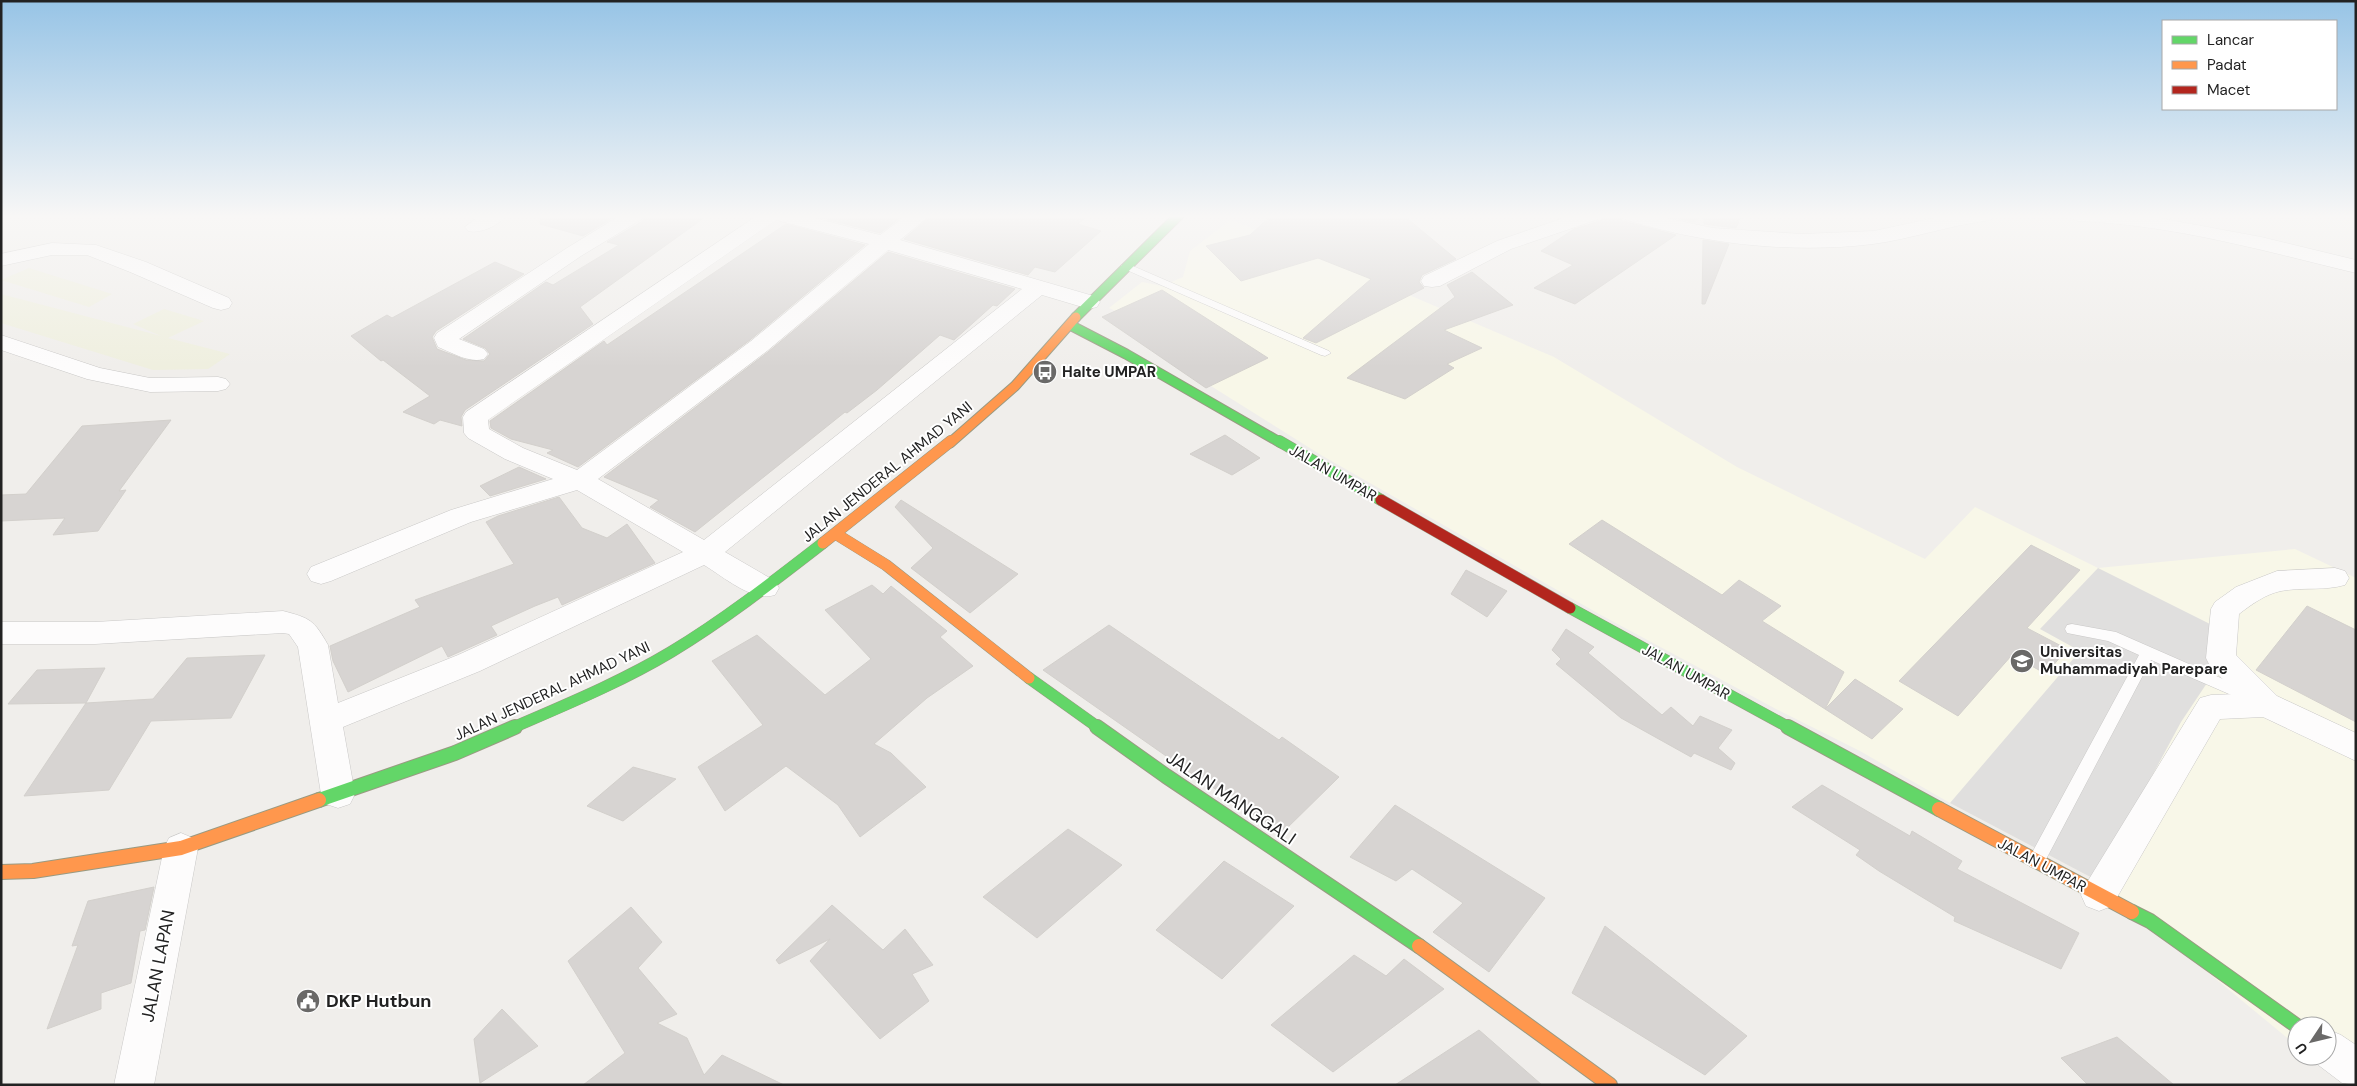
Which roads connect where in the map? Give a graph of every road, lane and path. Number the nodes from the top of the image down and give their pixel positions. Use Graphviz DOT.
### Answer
graph roads {
  1 [pos="134,266"];
  2 [pos="553,266"];
  3 [pos="697,266"];
  4 [pos="856,266"];
  5 [pos="965,266"];
  6 [pos="1126,266"];
  7 [pos="1463,266"];
  8 [pos="1432,281"];
  9 [pos="1038,287"];
  10 [pos="1089,302"];
  11 [pos="221,303"];
  12 [pos="1070,325"];
  13 [pos="1,342"];
  14 [pos="1325,353"];
  15 [pos="476,354"];
  16 [pos="218,384"];
  17 [pos="580,480"];
  18 [pos="836,534"];
  19 [pos="706,553"];
  20 [pos="321,574"];
  21 [pos="2335,578"];
  22 [pos="764,588"];
  23 [pos="2072,629"];
  24 [pos="1,633"];
  25 [pos="2148,652"];
  26 [pos="2266,705"];
  27 [pos="326,721"];
  28 [pos="2356,748"];
  29 [pos="338,794"];
  30 [pos="181,848"];
  31 [pos="2036,862"];
  32 [pos="1,872"];
  33 [pos="2099,895"];
  34 [pos="2287,1019"];
  35 [pos="2337,1056"];
  36 [pos="2356,1070"];
  37 [pos="134,1085"];
  38 [pos="1610,1085"];
  1 -- 11 [label="street"];
  2 -- 15 [label="street"];
  3 -- 17 [label="street"];
  4 -- 17 [label="street"];
  5 -- 9 [label="street"];
  6 -- 10 [label="main road, JALAN JENDERAL AHMAD YANI"];
  6 -- 14 [label="lane"];
  7 -- 8 [label="street"];
  9 -- 10 [label="street"];
  9 -- 19 [label="street"];
  10 -- 12 [label="main road, JALAN JENDERAL AHMAD YANI"];
  12 -- 18 [label="main road, JALAN JENDERAL AHMAD YANI"];
  12 -- 31 [label="main road, JALAN UMPAR"];
  13 -- 16 [label="street"];
  17 -- 19 [label="street"];
  17 -- 20 [label="street"];
  18 -- 22 [label="main road, JALAN JENDERAL AHMAD YANI"];
  18 -- 38 [label="main road, JALAN MANGGALI"];
  19 -- 22 [label="street"];
  19 -- 27 [label="street"];
  21 -- 26 [label="street"];
  22 -- 29 [label="main road, JALAN JENDERAL AHMAD YANI"];
  23 -- 25 [label="lane"];
  24 -- 27 [label="street"];
  25 -- 26 [label="lane"];
  25 -- 31 [label="lane"];
  26 -- 28 [label="street"];
  26 -- 33 [label="street"];
  27 -- 29 [label="street"];
  29 -- 30 [label="main road, JALAN JENDERAL AHMAD YANI"];
  30 -- 32 [label="main road, JALAN JENDERAL AHMAD YANI"];
  30 -- 37 [label="street, JALAN LAPAN"];
  31 -- 33 [label="main road, JALAN UMPAR"];
  33 -- 34 [label="main road, JALAN UMPAR"];
  35 -- 36 [label="street"];
}
